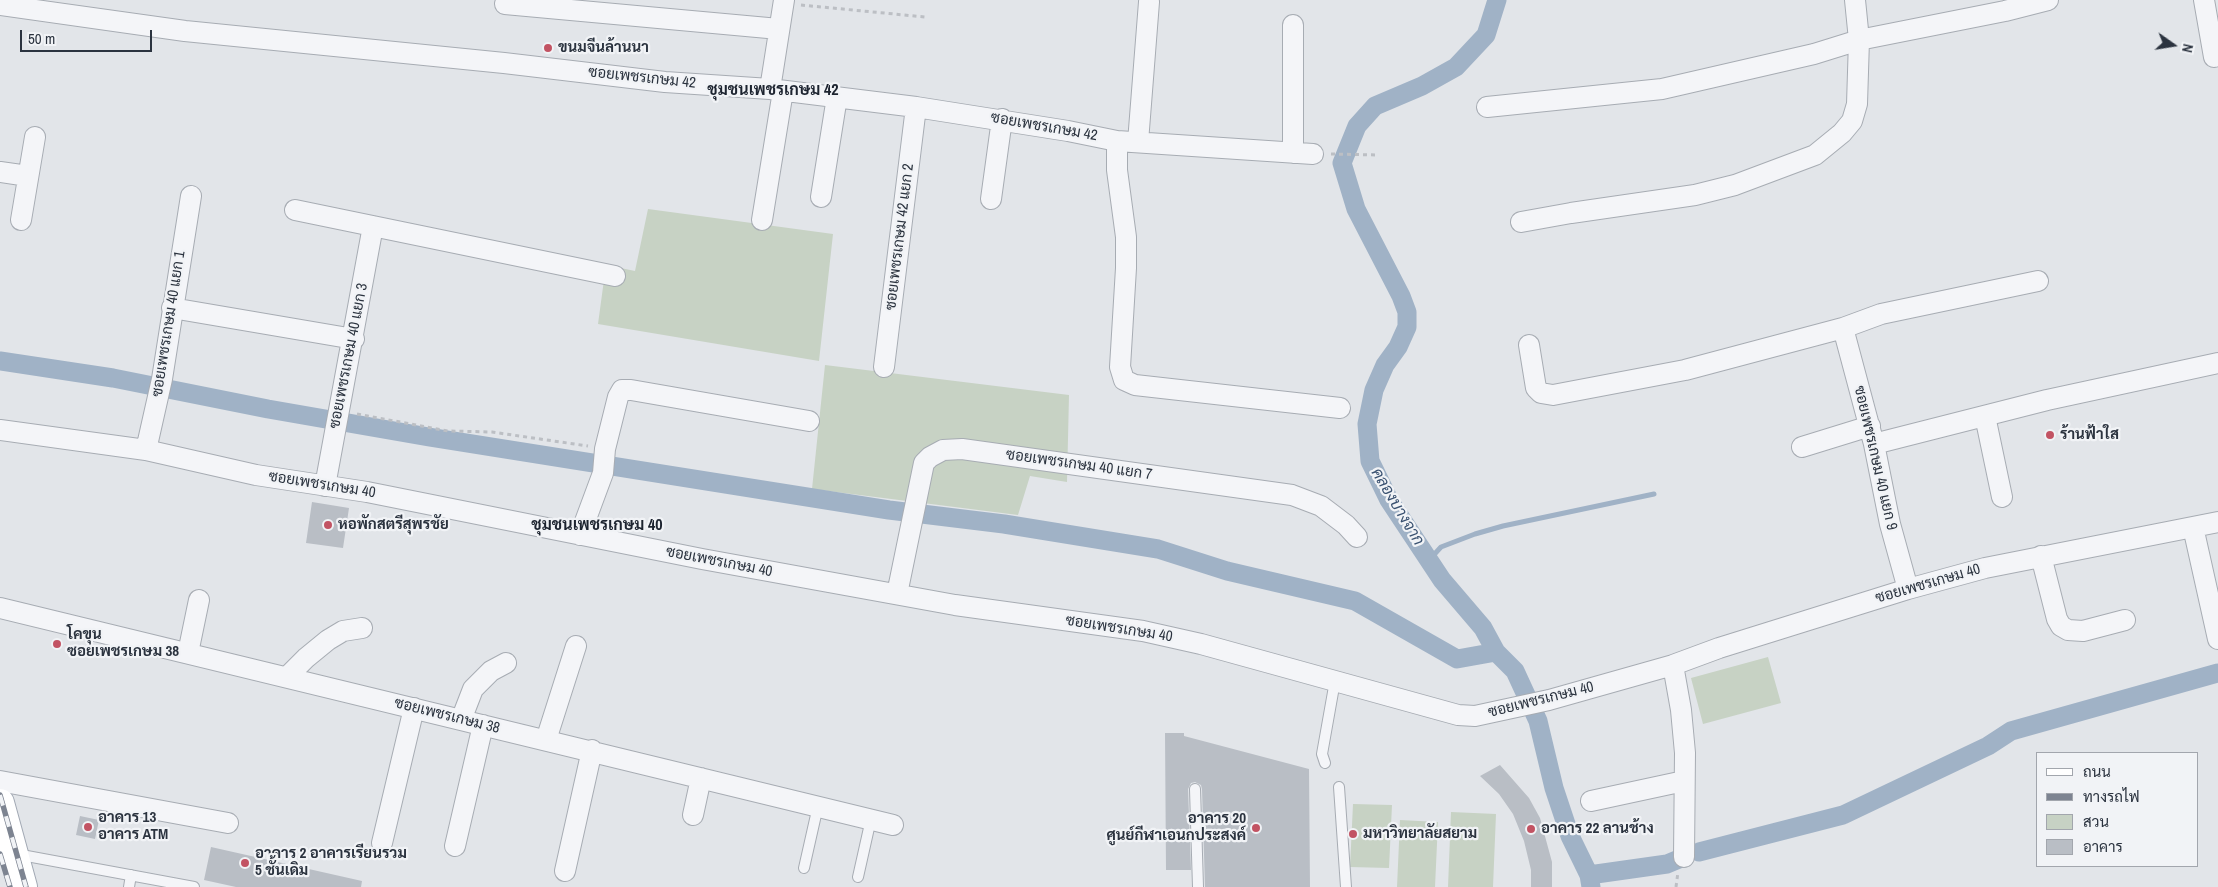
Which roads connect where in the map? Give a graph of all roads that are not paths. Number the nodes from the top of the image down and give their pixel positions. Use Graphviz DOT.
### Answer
graph roads {
  1 [pos="1855,0"];
  2 [pos="2048,0"];
  3 [pos="2204,0"];
  4 [pos="784,1"];
  5 [pos="1149,2"];
  6 [pos="506,4"];
  7 [pos="0,5"];
  8 [pos="1293,25"];
  9 [pos="779,29"];
  10 [pos="1859,40"];
  11 [pos="2214,56"];
  12 [pos="776,90"];
  13 [pos="837,97"];
  14 [pos="916,106"];
  15 [pos="1487,107"];
  16 [pos="1002,120"];
  17 [pos="35,137"];
  18 [pos="1117,141"];
  19 [pos="1138,142"];
  20 [pos="1293,152"];
  21 [pos="1313,154"];
  22 [pos="0,172"];
  23 [pos="28,176"];
  24 [pos="191,196"];
  25 [pos="820,197"];
  26 [pos="991,199"];
  27 [pos="295,210"];
  28 [pos="21,220"];
  29 [pos="762,220"];
  30 [pos="1522,222"];
  31 [pos="373,226"];
  32 [pos="615,276"];
  33 [pos="2038,281"];
  34 [pos="172,308"];
  35 [pos="1843,328"];
  36 [pos="354,339"];
  37 [pos="1529,345"];
  38 [pos="2218,363"];
  39 [pos="884,367"];
  40 [pos="1340,408"];
  41 [pos="1985,416"];
  42 [pos="809,421"];
  43 [pos="0,430"];
  44 [pos="1872,435"];
  45 [pos="1802,447"];
  46 [pos="146,450"];
  47 [pos="325,486"];
  48 [pos="2002,498"];
  49 [pos="2218,522"];
  50 [pos="2193,526"];
  51 [pos="580,535"];
  52 [pos="1357,538"];
  53 [pos="2042,556"];
  54 [pos="1908,589"];
  55 [pos="897,594"];
  56 [pos="199,600"];
  57 [pos="0,608"];
  58 [pos="2125,620"];
  59 [pos="362,628"];
  60 [pos="2218,638"];
  61 [pos="576,646"];
  62 [pos="188,653"];
  63 [pos="506,663"];
  64 [pos="1673,665"];
  65 [pos="287,677"];
  66 [pos="1335,681"];
  67 [pos="414,708"];
  68 [pos="461,720"];
  69 [pos="483,725"];
  70 [pos="546,740"];
  71 [pos="592,750"];
  72 [pos="1325,762"];
  73 [pos="701,778"];
  74 [pos="0,781"];
  75 [pos="1684,781"];
  76 [pos="1339,786"];
  77 [pos="1195,789"];
  78 [pos="1591,802"];
  79 [pos="0,803"];
  80 [pos="818,806"];
  81 [pos="693,815"];
  82 [pos="871,819"];
  83 [pos="228,823"];
  84 [pos="893,825"];
  85 [pos="382,843"];
  86 [pos="455,846"];
  87 [pos="14,853"];
  88 [pos="1684,857"];
  89 [pos="804,868"];
  90 [pos="565,871"];
  91 [pos="131,875"];
  92 [pos="858,877"];
  93 [pos="23,887"];
  94 [pos="129,887"];
  95 [pos="194,887"];
  96 [pos="1198,887"];
  97 [pos="1346,887"];
  1 -- 10 [label="street"];
  2 -- 10 [label="street"];
  3 -- 11 [label="street"];
  4 -- 9 [label="street"];
  5 -- 19 [label="street"];
  6 -- 9 [label="street"];
  7 -- 12 [label="street, ซอยเพชรเกษม 42"];
  8 -- 20 [label="street"];
  9 -- 12 [label="street"];
  10 -- 15 [label="street"];
  10 -- 30 [label="street"];
  12 -- 13 [label="street, ซอยเพชรเกษม 42"];
  12 -- 29 [label="street"];
  13 -- 14 [label="street, ซอยเพชรเกษม 42"];
  13 -- 25 [label="street"];
  14 -- 16 [label="street, ซอยเพชรเกษม 42"];
  14 -- 39 [label="street, ซอยเพชรเกษม 42 แยก 2"];
  16 -- 18 [label="street, ซอยเพชรเกษม 42"];
  16 -- 26 [label="street"];
  17 -- 23 [label="street"];
  18 -- 19 [label="street, ซอยเพชรเกษม 42"];
  18 -- 40 [label="street"];
  19 -- 20 [label="street, ซอยเพชรเกษม 42"];
  20 -- 21 [label="street, ซอยเพชรเกษม 42"];
  22 -- 23 [label="street"];
  23 -- 28 [label="street"];
  24 -- 34 [label="street, ซอยเพชรเกษม 40 แยก 1"];
  27 -- 31 [label="street"];
  31 -- 32 [label="street"];
  31 -- 36 [label="street, ซอยเพชรเกษม 40 แยก 3"];
  33 -- 35 [label="street"];
  34 -- 36 [label="street"];
  34 -- 46 [label="street, ซอยเพชรเกษม 40 แยก 1"];
  35 -- 37 [label="street"];
  35 -- 44 [label="street, ซอยเพชรเกษม 40 แยก 9"];
  36 -- 47 [label="street, ซอยเพชรเกษม 40 แยก 3"];
  38 -- 41 [label="street"];
  41 -- 44 [label="street"];
  41 -- 48 [label="street"];
  42 -- 51 [label="street"];
  43 -- 46 [label="street, ซอยเพชรเกษม 40"];
  44 -- 45 [label="street"];
  44 -- 54 [label="street, ซอยเพชรเกษม 40 แยก 9"];
  46 -- 47 [label="street, ซอยเพชรเกษม 40"];
  47 -- 51 [label="street, ซอยเพชรเกษม 40"];
  49 -- 50 [label="street, ซอยเพชรเกษม 40"];
  50 -- 53 [label="street, ซอยเพชรเกษม 40"];
  50 -- 60 [label="street"];
  51 -- 55 [label="street, ซอยเพชรเกษม 40"];
  52 -- 55 [label="street, ซอยเพชรเกษม 40 แยก 7"];
  53 -- 54 [label="street, ซอยเพชรเกษม 40"];
  53 -- 58 [label="street"];
  54 -- 64 [label="street, ซอยเพชรเกษม 40"];
  55 -- 66 [label="street, ซอยเพชรเกษม 40"];
  56 -- 62 [label="street"];
  57 -- 62 [label="street, ซอยเพชรเกษม 38"];
  59 -- 65 [label="street"];
  61 -- 70 [label="street"];
  62 -- 65 [label="street, ซอยเพชรเกษม 38"];
  63 -- 68 [label="street"];
  64 -- 66 [label="street, ซอยเพชรเกษม 40"];
  64 -- 75 [label="street"];
  65 -- 67 [label="street, ซอยเพชรเกษม 38"];
  66 -- 72 [label="lane"];
  67 -- 68 [label="street, ซอยเพชรเกษม 38"];
  67 -- 85 [label="street"];
  68 -- 69 [label="street, ซอยเพชรเกษม 38"];
  69 -- 70 [label="street, ซอยเพชรเกษม 38"];
  69 -- 86 [label="street"];
  70 -- 71 [label="street, ซอยเพชรเกษม 38"];
  71 -- 73 [label="street, ซอยเพชรเกษม 38"];
  71 -- 90 [label="street"];
  73 -- 80 [label="street, ซอยเพชรเกษม 38"];
  73 -- 81 [label="street"];
  74 -- 83 [label="street"];
  75 -- 78 [label="street"];
  75 -- 88 [label="street"];
  76 -- 97 [label="lane"];
  77 -- 96 [label="lane"];
  79 -- 87 [label="main road"];
  80 -- 82 [label="street, ซอยเพชรเกษม 38"];
  80 -- 89 [label="lane"];
  82 -- 84 [label="street, ซอยเพชรเกษม 38"];
  82 -- 92 [label="lane"];
  87 -- 91 [label="lane"];
  87 -- 93 [label="main road"];
  91 -- 94 [label="lane"];
  91 -- 95 [label="lane"];
}
